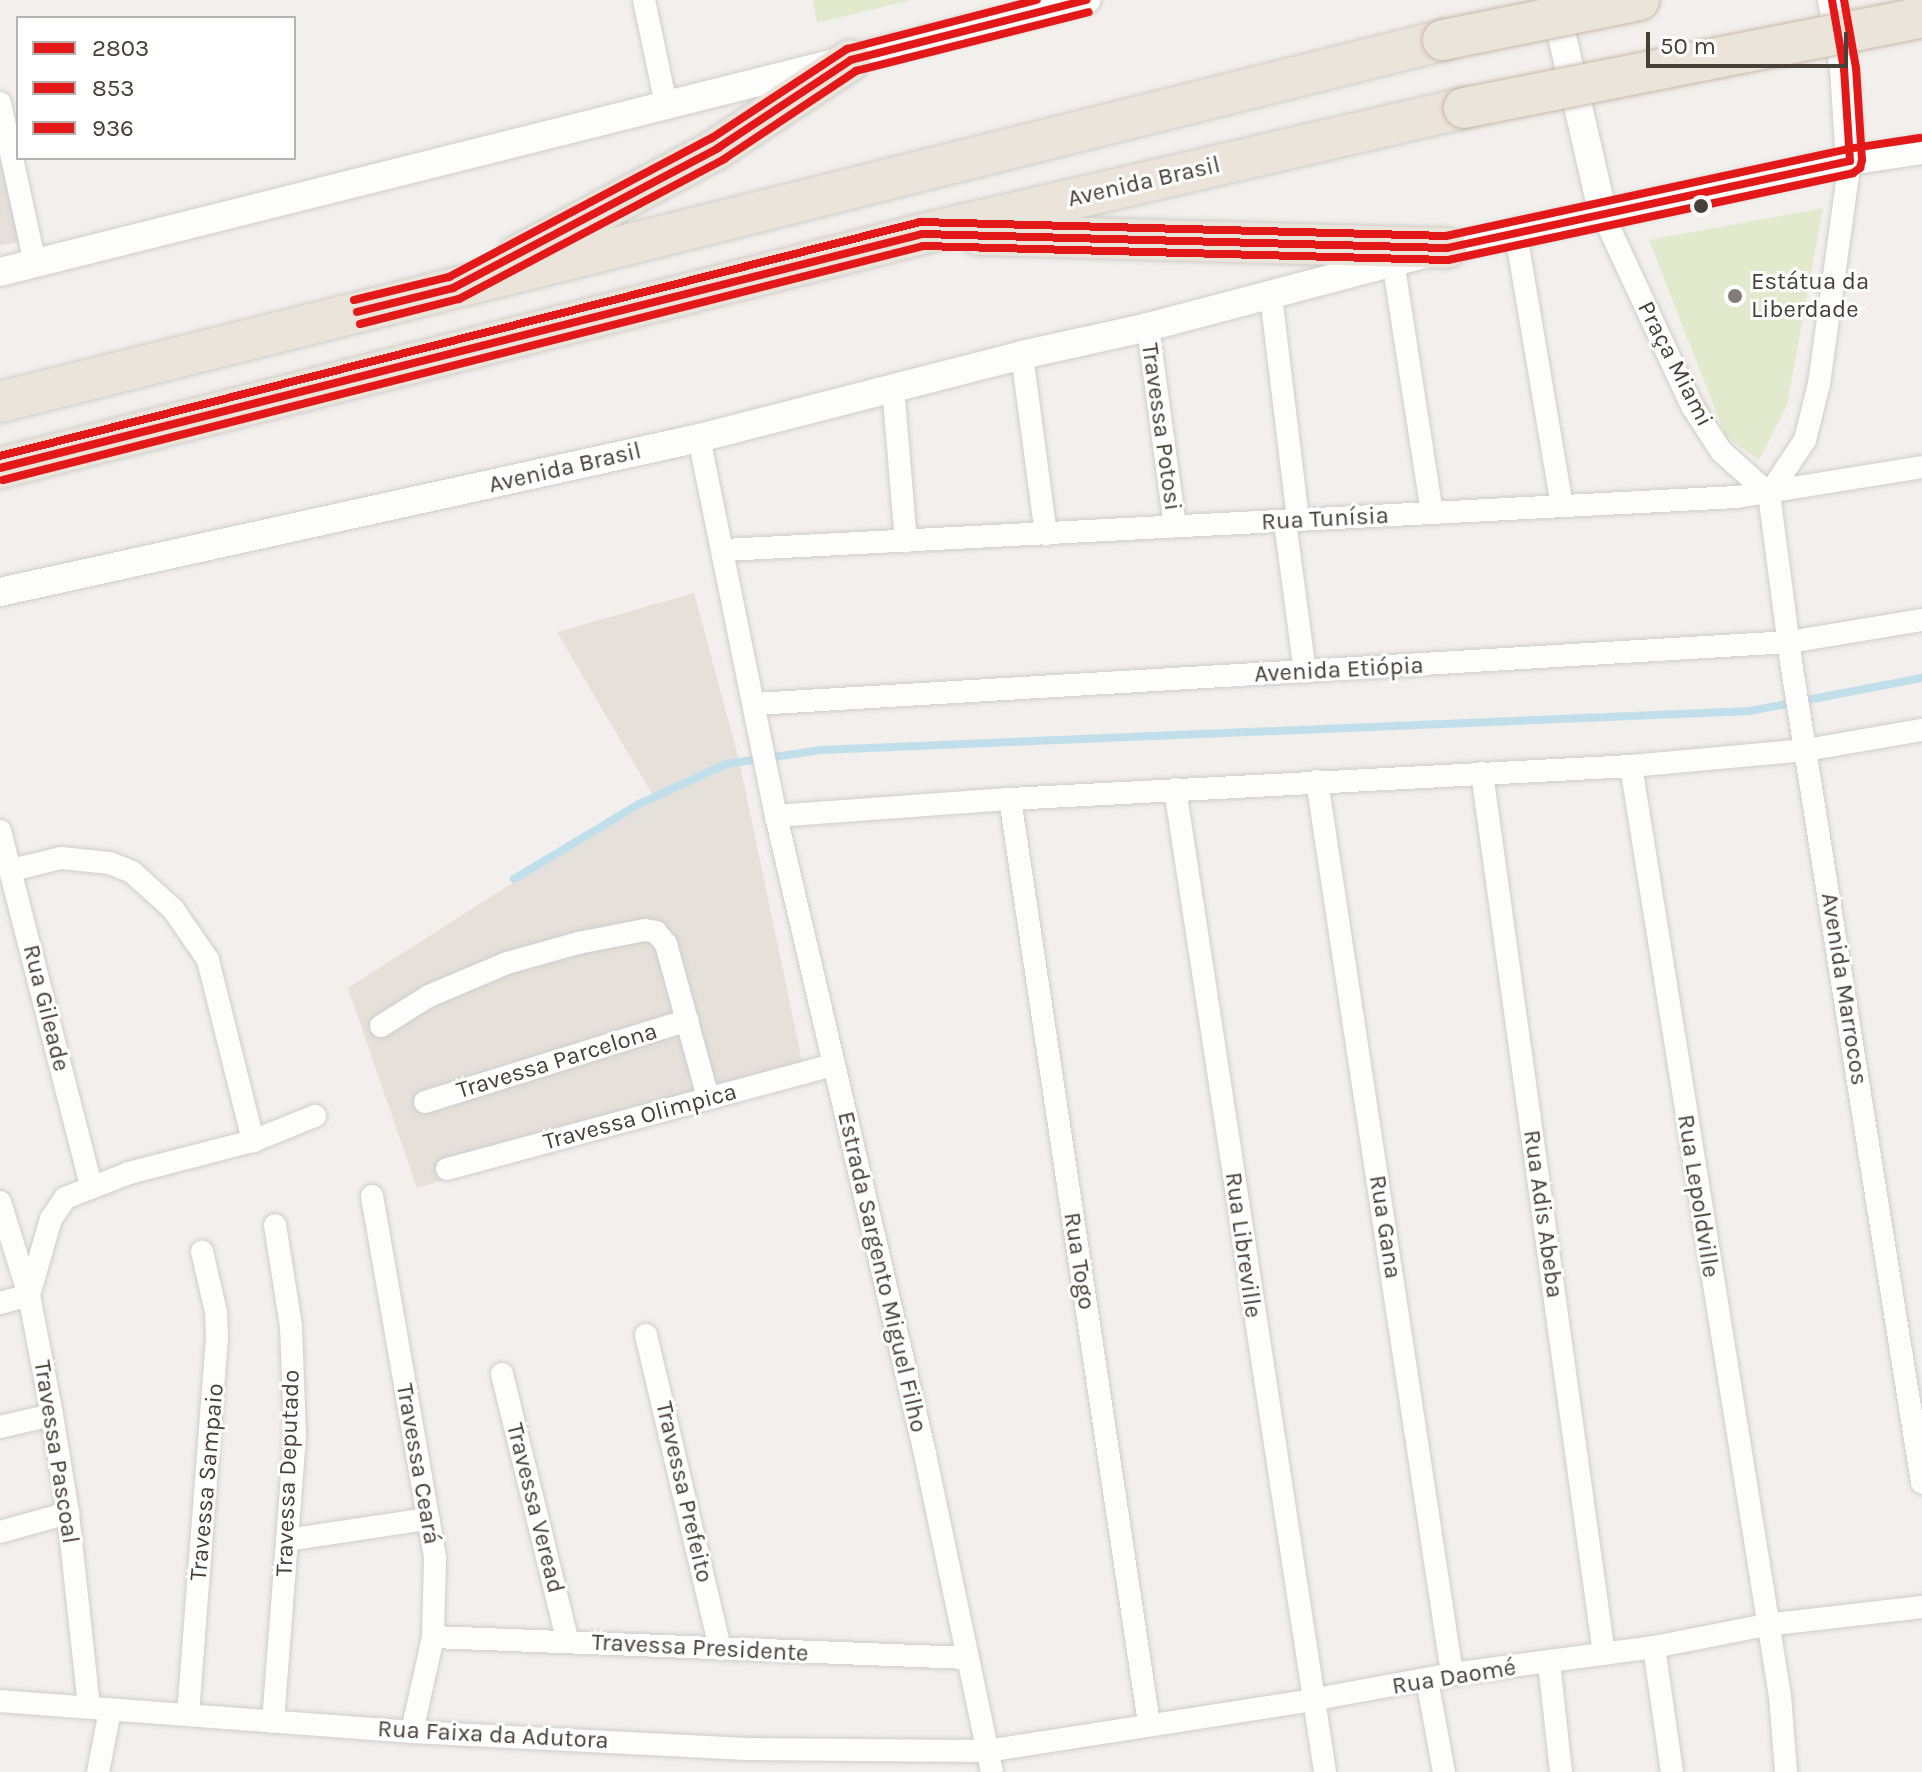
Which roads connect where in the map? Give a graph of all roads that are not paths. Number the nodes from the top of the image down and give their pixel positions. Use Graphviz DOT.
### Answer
graph roads {
  1 [pos="644,0"];
  2 [pos="1086,0"];
  3 [pos="1554,0"];
  4 [pos="1639,0"];
  5 [pos="1832,0"];
  6 [pos="1014,9"];
  7 [pos="1922,17"];
  8 [pos="851,60"];
  9 [pos="0,103"];
  10 [pos="666,104"];
  11 [pos="1922,150"];
  12 [pos="1850,161"];
  13 [pos="1603,215"];
  14 [pos="922,234"];
  15 [pos="1516,234"];
  16 [pos="1447,248"];
  17 [pos="1393,261"];
  18 [pos="35,263"];
  19 [pos="1,270"];
  20 [pos="453,288"];
  21 [pos="1271,296"];
  22 [pos="1148,327"];
  23 [pos="1022,355"];
  24 [pos="893,387"];
  25 [pos="0,402"];
  26 [pos="699,438"];
  27 [pos="1922,467"];
  28 [pos="0,468"];
  29 [pos="1769,494"];
  30 [pos="1562,506"];
  31 [pos="1432,512"];
  32 [pos="1291,521"];
  33 [pos="1175,526"];
  34 [pos="1046,534"];
  35 [pos="906,541"];
  36 [pos="725,550"];
  37 [pos="0,592"];
  38 [pos="1922,620"];
  39 [pos="1790,652"];
  40 [pos="1305,672"];
  41 [pos="755,704"];
  42 [pos="1922,730"];
  43 [pos="1806,750"];
  44 [pos="1631,766"];
  45 [pos="1482,773"];
  46 [pos="1317,781"];
  47 [pos="1175,789"];
  48 [pos="1010,799"];
  49 [pos="776,816"];
  50 [pos="0,831"];
  51 [pos="7,860"];
  52 [pos="688,1020"];
  53 [pos="381,1026"];
  54 [pos="833,1065"];
  55 [pos="708,1098"];
  56 [pos="425,1102"];
  57 [pos="315,1116"];
  58 [pos="253,1141"];
  59 [pos="447,1169"];
  60 [pos="91,1185"];
  61 [pos="372,1196"];
  62 [pos="0,1202"];
  63 [pos="275,1225"];
  64 [pos="202,1252"];
  65 [pos="29,1295"];
  66 [pos="0,1303"];
  67 [pos="646,1335"];
  68 [pos="502,1374"];
  69 [pos="52,1415"];
  70 [pos="0,1427"];
  71 [pos="1922,1483"];
  72 [pos="68,1513"];
  73 [pos="428,1519"];
  74 [pos="0,1532"];
  75 [pos="287,1540"];
  76 [pos="1922,1607"];
  77 [pos="1766,1625"];
  78 [pos="433,1637"];
  79 [pos="568,1642"];
  80 [pos="1654,1647"];
  81 [pos="720,1649"];
  82 [pos="1604,1654"];
  83 [pos="967,1658"];
  84 [pos="1549,1663"];
  85 [pos="1452,1674"];
  86 [pos="1427,1680"];
  87 [pos="1311,1700"];
  88 [pos="0,1701"];
  89 [pos="100,1709"];
  90 [pos="188,1714"];
  91 [pos="273,1722"];
  92 [pos="1149,1724"];
  93 [pos="412,1732"];
  94 [pos="989,1762"];
  95 [pos="98,1772"];
  96 [pos="1325,1772"];
  97 [pos="1444,1772"];
  98 [pos="1561,1772"];
  99 [pos="1672,1772"];
  100 [pos="1786,1772"];
  1 -- 10 [label="street"];
  2 -- 6 [label="street"];
  3 -- 13 [label="street, Praça Miami"];
  4 -- 20 [label="highway, bridge"];
  5 -- 12 [label="street"];
  6 -- 8 [label="street"];
  7 -- 14 [label="highway, Avenida Brasil, bridge"];
  8 -- 10 [label="street"];
  8 -- 20 [label="highway"];
  9 -- 18 [label="street"];
  10 -- 18 [label="street"];
  11 -- 12 [label="street, Avenida Brasil"];
  12 -- 13 [label="street, Avenida Brasil"];
  12 -- 29 [label="street"];
  13 -- 15 [label="street, Avenida Brasil"];
  13 -- 29 [label="street, Praça Miami"];
  14 -- 16 [label="highway"];
  14 -- 28 [label="highway, Avenida Brasil"];
  15 -- 16 [label="street, Avenida Brasil"];
  15 -- 30 [label="street"];
  16 -- 17 [label="street, Avenida Brasil"];
  17 -- 21 [label="street, Avenida Brasil"];
  17 -- 31 [label="street"];
  18 -- 19 [label="street"];
  20 -- 25 [label="highway"];
  21 -- 22 [label="street, Avenida Brasil"];
  21 -- 32 [label="street"];
  22 -- 23 [label="street, Avenida Brasil"];
  22 -- 33 [label="street, Travessa Potosi"];
  23 -- 24 [label="street, Avenida Brasil"];
  23 -- 34 [label="street"];
  24 -- 26 [label="street, Avenida Brasil"];
  24 -- 35 [label="street"];
  26 -- 36 [label="street"];
  26 -- 37 [label="street, Avenida Brasil"];
  27 -- 29 [label="street, Rua Tunísia"];
  29 -- 30 [label="street, Rua Tunísia"];
  29 -- 39 [label="street, Avenida Marrocos"];
  30 -- 31 [label="street, Rua Tunísia"];
  31 -- 32 [label="street, Rua Tunísia"];
  32 -- 33 [label="street, Rua Tunísia"];
  32 -- 40 [label="street"];
  33 -- 34 [label="street, Rua Tunísia"];
  34 -- 35 [label="street, Rua Tunísia"];
  35 -- 36 [label="street, Rua Tunísia"];
  36 -- 41 [label="street"];
  38 -- 39 [label="street, Avenida Etiópia"];
  39 -- 40 [label="street, Avenida Etiópia"];
  39 -- 43 [label="street, Avenida Marrocos"];
  40 -- 41 [label="street, Avenida Etiópia"];
  41 -- 49 [label="street, Estrada Sargento Miguel Filho"];
  42 -- 43 [label="street"];
  43 -- 44 [label="street"];
  43 -- 71 [label="street, Avenida Marrocos"];
  44 -- 45 [label="street"];
  44 -- 77 [label="street, Rua Lepoldville"];
  45 -- 46 [label="street"];
  45 -- 82 [label="street, Rua Adis Abeba"];
  46 -- 47 [label="street"];
  46 -- 85 [label="street, Rua Gana"];
  47 -- 48 [label="street"];
  47 -- 87 [label="street, Rua Libreville"];
  48 -- 49 [label="street"];
  48 -- 92 [label="street, Rua Togo"];
  49 -- 54 [label="street, Estrada Sargento Miguel Filho"];
  50 -- 51 [label="street, Rua Gileade"];
  51 -- 58 [label="street"];
  51 -- 60 [label="street, Rua Gileade"];
  52 -- 53 [label="street"];
  52 -- 55 [label="street"];
  52 -- 56 [label="street, Travessa Parcelona"];
  54 -- 55 [label="street, Travessa Olimpica"];
  54 -- 83 [label="street, Estrada Sargento Miguel Filho"];
  55 -- 59 [label="street, Travessa Olimpica"];
  57 -- 58 [label="street"];
  58 -- 60 [label="street"];
  60 -- 65 [label="street"];
  61 -- 73 [label="street, Travessa Ceará"];
  62 -- 65 [label="street, Travessa Pascoal"];
  63 -- 75 [label="street, Travessa Deputado"];
  64 -- 90 [label="street, Travessa Sampaio"];
  65 -- 66 [label="street"];
  65 -- 69 [label="street, Travessa Pascoal"];
  67 -- 81 [label="street, Travessa Prefeito"];
  68 -- 79 [label="street, Travessa Veread"];
  69 -- 70 [label="street"];
  69 -- 72 [label="street, Travessa Pascoal"];
  72 -- 74 [label="street"];
  72 -- 89 [label="street, Travessa Pascoal"];
  73 -- 75 [label="street"];
  73 -- 78 [label="street, Travessa Ceará"];
  75 -- 91 [label="street, Travessa Deputado"];
  76 -- 77 [label="street, Rua Daomé"];
  77 -- 80 [label="street, Rua Daomé"];
  77 -- 100 [label="street, Rua Lepoldville"];
  78 -- 79 [label="street, Travessa Presidente"];
  78 -- 93 [label="street, Travessa Ceará"];
  79 -- 81 [label="street, Travessa Presidente"];
  80 -- 82 [label="street, Rua Daomé"];
  80 -- 99 [label="street"];
  81 -- 83 [label="street, Travessa Presidente"];
  82 -- 84 [label="street, Rua Daomé"];
  83 -- 94 [label="street, Estrada Sargento Miguel Filho"];
  84 -- 85 [label="street, Rua Daomé"];
  84 -- 98 [label="street"];
  85 -- 86 [label="street, Rua Daomé"];
  86 -- 87 [label="street, Rua Daomé"];
  86 -- 97 [label="street"];
  87 -- 92 [label="street, Rua Daomé"];
  87 -- 96 [label="street, Rua Libreville"];
  88 -- 89 [label="street, Rua Faixa da Adutora"];
  89 -- 90 [label="street, Rua Faixa da Adutora"];
  89 -- 95 [label="street, Travessa Pascoal"];
  90 -- 91 [label="street, Rua Faixa da Adutora"];
  91 -- 93 [label="street, Rua Faixa da Adutora"];
  92 -- 94 [label="street, Rua Daomé"];
  93 -- 94 [label="street, Rua Faixa da Adutora"];
}
